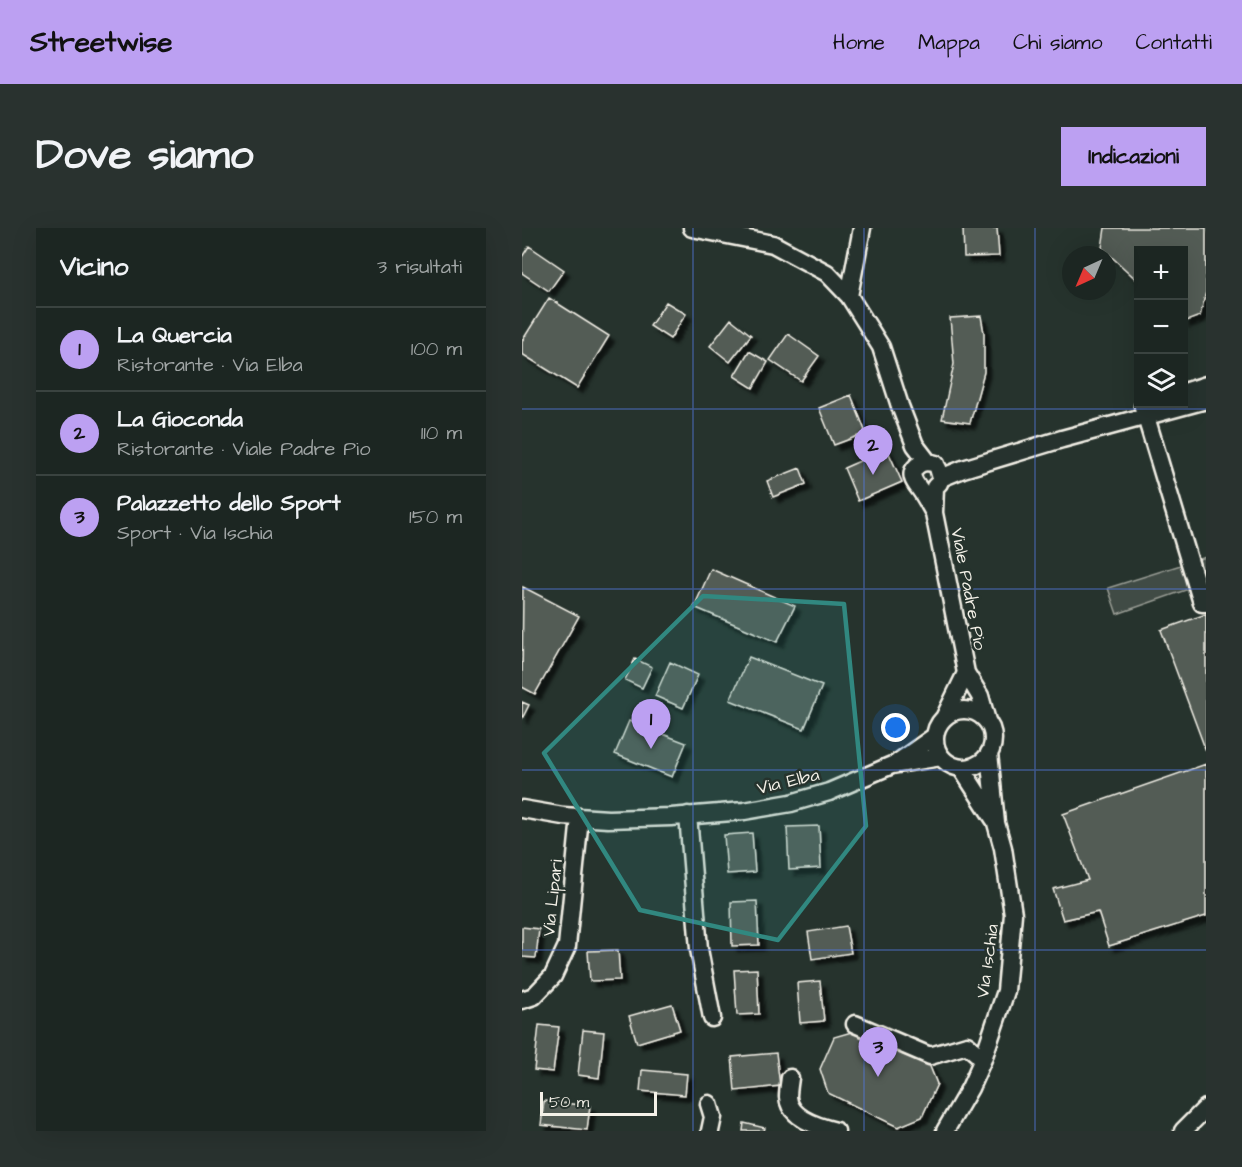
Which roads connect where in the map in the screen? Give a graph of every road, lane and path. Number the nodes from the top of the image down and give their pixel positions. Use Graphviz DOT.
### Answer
graph roads {
  1 [pos="692,228"];
  2 [pos="862,228"];
  3 [pos="849,296"];
  4 [pos="1206,385"];
  5 [pos="1188,391"];
  6 [pos="1206,400"];
  7 [pos="1146,409"];
  8 [pos="929,474"];
  9 [pos="1206,603"];
  10 [pos="966,673"];
  11 [pos="945,716"];
  12 [pos="987,721"];
  13 [pos="935,736"];
  14 [pos="989,753"];
  15 [pos="941,757"];
  16 [pos="892,765"];
  17 [pos="961,768"];
  18 [pos="522,809"];
  19 [pos="688,816"];
  20 [pos="580,817"];
  21 [pos="996,823"];
  22 [pos="522,1000"];
  23 [pos="712,1018"];
  24 [pos="855,1024"];
  25 [pos="983,1059"];
  26 [pos="790,1078"];
  27 [pos="709,1104"];
  28 [pos="1205,1111"];
  29 [pos="710,1131"];
  30 [pos="836,1131"];
  31 [pos="945,1131"];
  32 [pos="1183,1131"];
  1 -- 3 [label="street, Viale Padre Pio"];
  2 -- 3 [label="street"];
  3 -- 8 [label="street, Viale Padre Pio"];
  4 -- 5 [label="street"];
  6 -- 7 [label="street"];
  7 -- 8 [label="street"];
  7 -- 9 [label="street"];
  8 -- 10 [label="street, Viale Padre Pio"];
  10 -- 11 [label="street, Viale Padre Pio"];
  10 -- 12 [label="street, Viale Padre Pio"];
  11 -- 12 [label="street"];
  11 -- 13 [label="street"];
  12 -- 14 [label="street"];
  13 -- 15 [label="street"];
  13 -- 16 [label="street, Via Elba"];
  14 -- 17 [label="street"];
  14 -- 21 [label="street, Via Ischia"];
  15 -- 16 [label="street, Via Elba"];
  15 -- 17 [label="street"];
  16 -- 19 [label="street, Via Elba"];
  17 -- 21 [label="street, Via Ischia"];
  18 -- 20 [label="street, Via Elba"];
  19 -- 20 [label="street, Via Elba"];
  19 -- 23 [label="street"];
  20 -- 22 [label="street, Via Lipari"];
  21 -- 25 [label="street, Via Ischia"];
  24 -- 25 [label="street"];
  25 -- 31 [label="street, Via Ischia"];
  26 -- 30 [label="street"];
  27 -- 29 [label="street"];
  28 -- 32 [label="street"];
}
